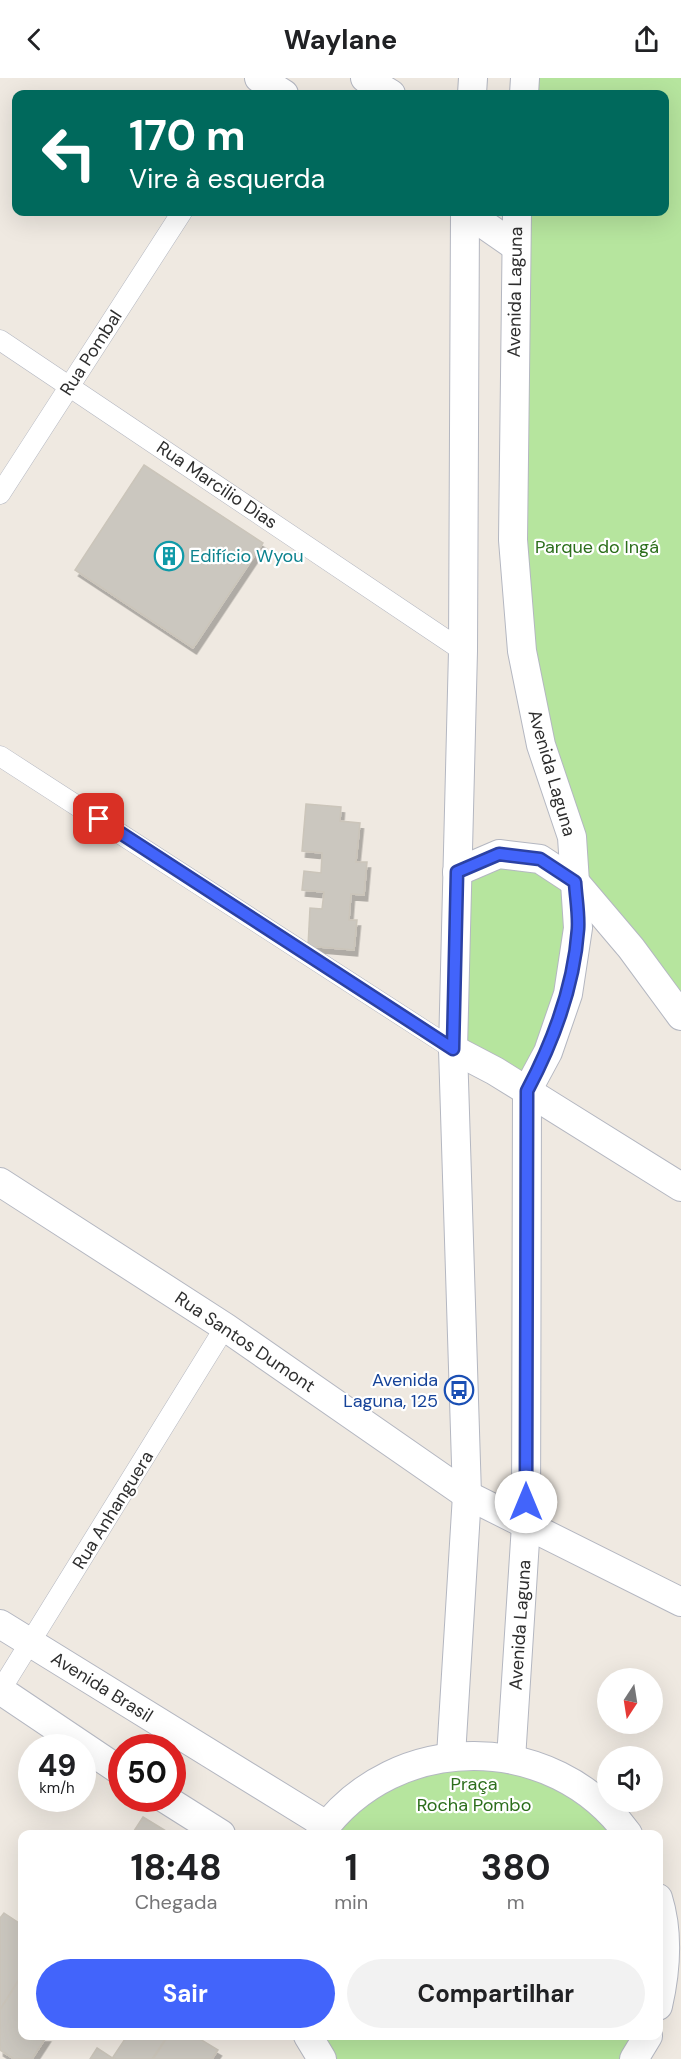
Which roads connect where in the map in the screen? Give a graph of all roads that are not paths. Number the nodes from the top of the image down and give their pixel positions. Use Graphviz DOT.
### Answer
graph roads {
  1 [pos="365,78"];
  2 [pos="384,90"];
  3 [pos="179,216"];
  4 [pos="465,216"];
  5 [pos="471,216"];
  6 [pos="517,216"];
  7 [pos="515,246"];
  8 [pos="0,340"];
  9 [pos="70,386"];
  10 [pos="0,494"];
  11 [pos="463,651"];
  12 [pos="0,756"];
  13 [pos="457,872"];
  14 [pos="575,882"];
  15 [pos="681,1017"];
  16 [pos="453,1049"];
  17 [pos="527,1091"];
  18 [pos="0,1182"];
  19 [pos="681,1187"];
  20 [pos="225,1327"];
  21 [pos="466,1495"];
  22 [pos="526,1525"];
  23 [pos="681,1602"];
  24 [pos="0,1624"];
  25 [pos="31,1644"];
  26 [pos="0,1691"];
  27 [pos="451,1756"];
  28 [pos="511,1759"];
  29 [pos="108,1763"];
  30 [pos="186,1812"];
  31 [pos="215,1830"];
  32 [pos="323,1830"];
  33 [pos="625,1830"];
  34 [pos="663,1913"];
  35 [pos="668,1997"];
  36 [pos="310,2040"];
  37 [pos="646,2040"];
  38 [pos="322,2059"];
  39 [pos="634,2059"];
  1 -- 2 [label="main road"];
  3 -- 9 [label="street, Rua Pombal"];
  4 -- 11 [label="main road"];
  5 -- 7 [label="main road"];
  6 -- 7 [label="main road, Avenida Laguna"];
  7 -- 14 [label="main road, Avenida Laguna"];
  8 -- 9 [label="street, Rua Marcilio Dias"];
  9 -- 10 [label="street, Rua Pombal"];
  9 -- 11 [label="street, Rua Marcilio Dias"];
  11 -- 13 [label="main road"];
  12 -- 16 [label="street"];
  13 -- 14 [label="main road"];
  13 -- 16 [label="main road"];
  14 -- 15 [label="main road"];
  14 -- 17 [label="main road, Avenida Laguna"];
  16 -- 17 [label="main road"];
  16 -- 21 [label="main road"];
  17 -- 19 [label="main road"];
  17 -- 22 [label="main road, Avenida Laguna"];
  18 -- 20 [label="main road, Rua Santos Dumont"];
  20 -- 21 [label="main road, Rua Santos Dumont"];
  20 -- 25 [label="street, Rua Anhanguera"];
  21 -- 22 [label="main road, Rua Santos Dumont"];
  21 -- 27 [label="main road"];
  22 -- 23 [label="main road, Rua Santos Dumont"];
  22 -- 28 [label="main road, Avenida Laguna"];
  24 -- 25 [label="main road, Avenida Brasil"];
  25 -- 26 [label="street, Rua Anhanguera"];
  25 -- 32 [label="main road, Avenida Brasil"];
  26 -- 29 [label="main road"];
  27 -- 28 [label="main road"];
  27 -- 32 [label="main road"];
  28 -- 33 [label="main road"];
  30 -- 31 [label="main road"];
  34 -- 35 [label="main road"];
  36 -- 38 [label="main road"];
  37 -- 39 [label="main road"];
}
